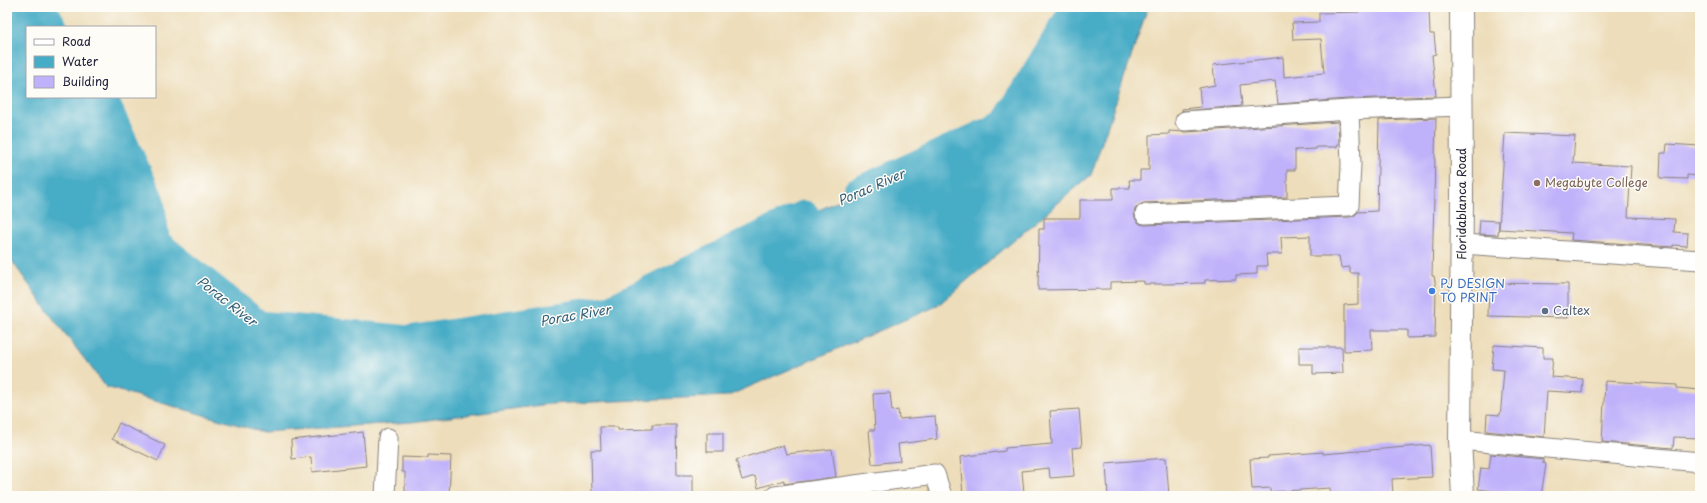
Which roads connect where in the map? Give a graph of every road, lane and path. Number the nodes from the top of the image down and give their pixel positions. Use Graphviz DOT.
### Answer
graph roads {
  1 [pos="1461,7"];
  2 [pos="1462,106"];
  3 [pos="1349,110"];
  4 [pos="1185,121"];
  5 [pos="1145,214"];
  6 [pos="1462,244"];
  7 [pos="1700,260"];
  8 [pos="388,438"];
  9 [pos="1460,440"];
  10 [pos="1700,462"];
  11 [pos="385,496"];
  12 [pos="775,496"];
  13 [pos="942,496"];
  14 [pos="1463,496"];
  1 -- 2 [label="main road, Floridablanca Road"];
  2 -- 3 [label="street"];
  2 -- 6 [label="main road, Floridablanca Road"];
  3 -- 4 [label="street"];
  3 -- 5 [label="street"];
  6 -- 7 [label="street"];
  6 -- 9 [label="main road, Floridablanca Road"];
  8 -- 11 [label="street"];
  9 -- 10 [label="street"];
  9 -- 14 [label="main road, Floridablanca Road"];
  12 -- 13 [label="street"];
}
